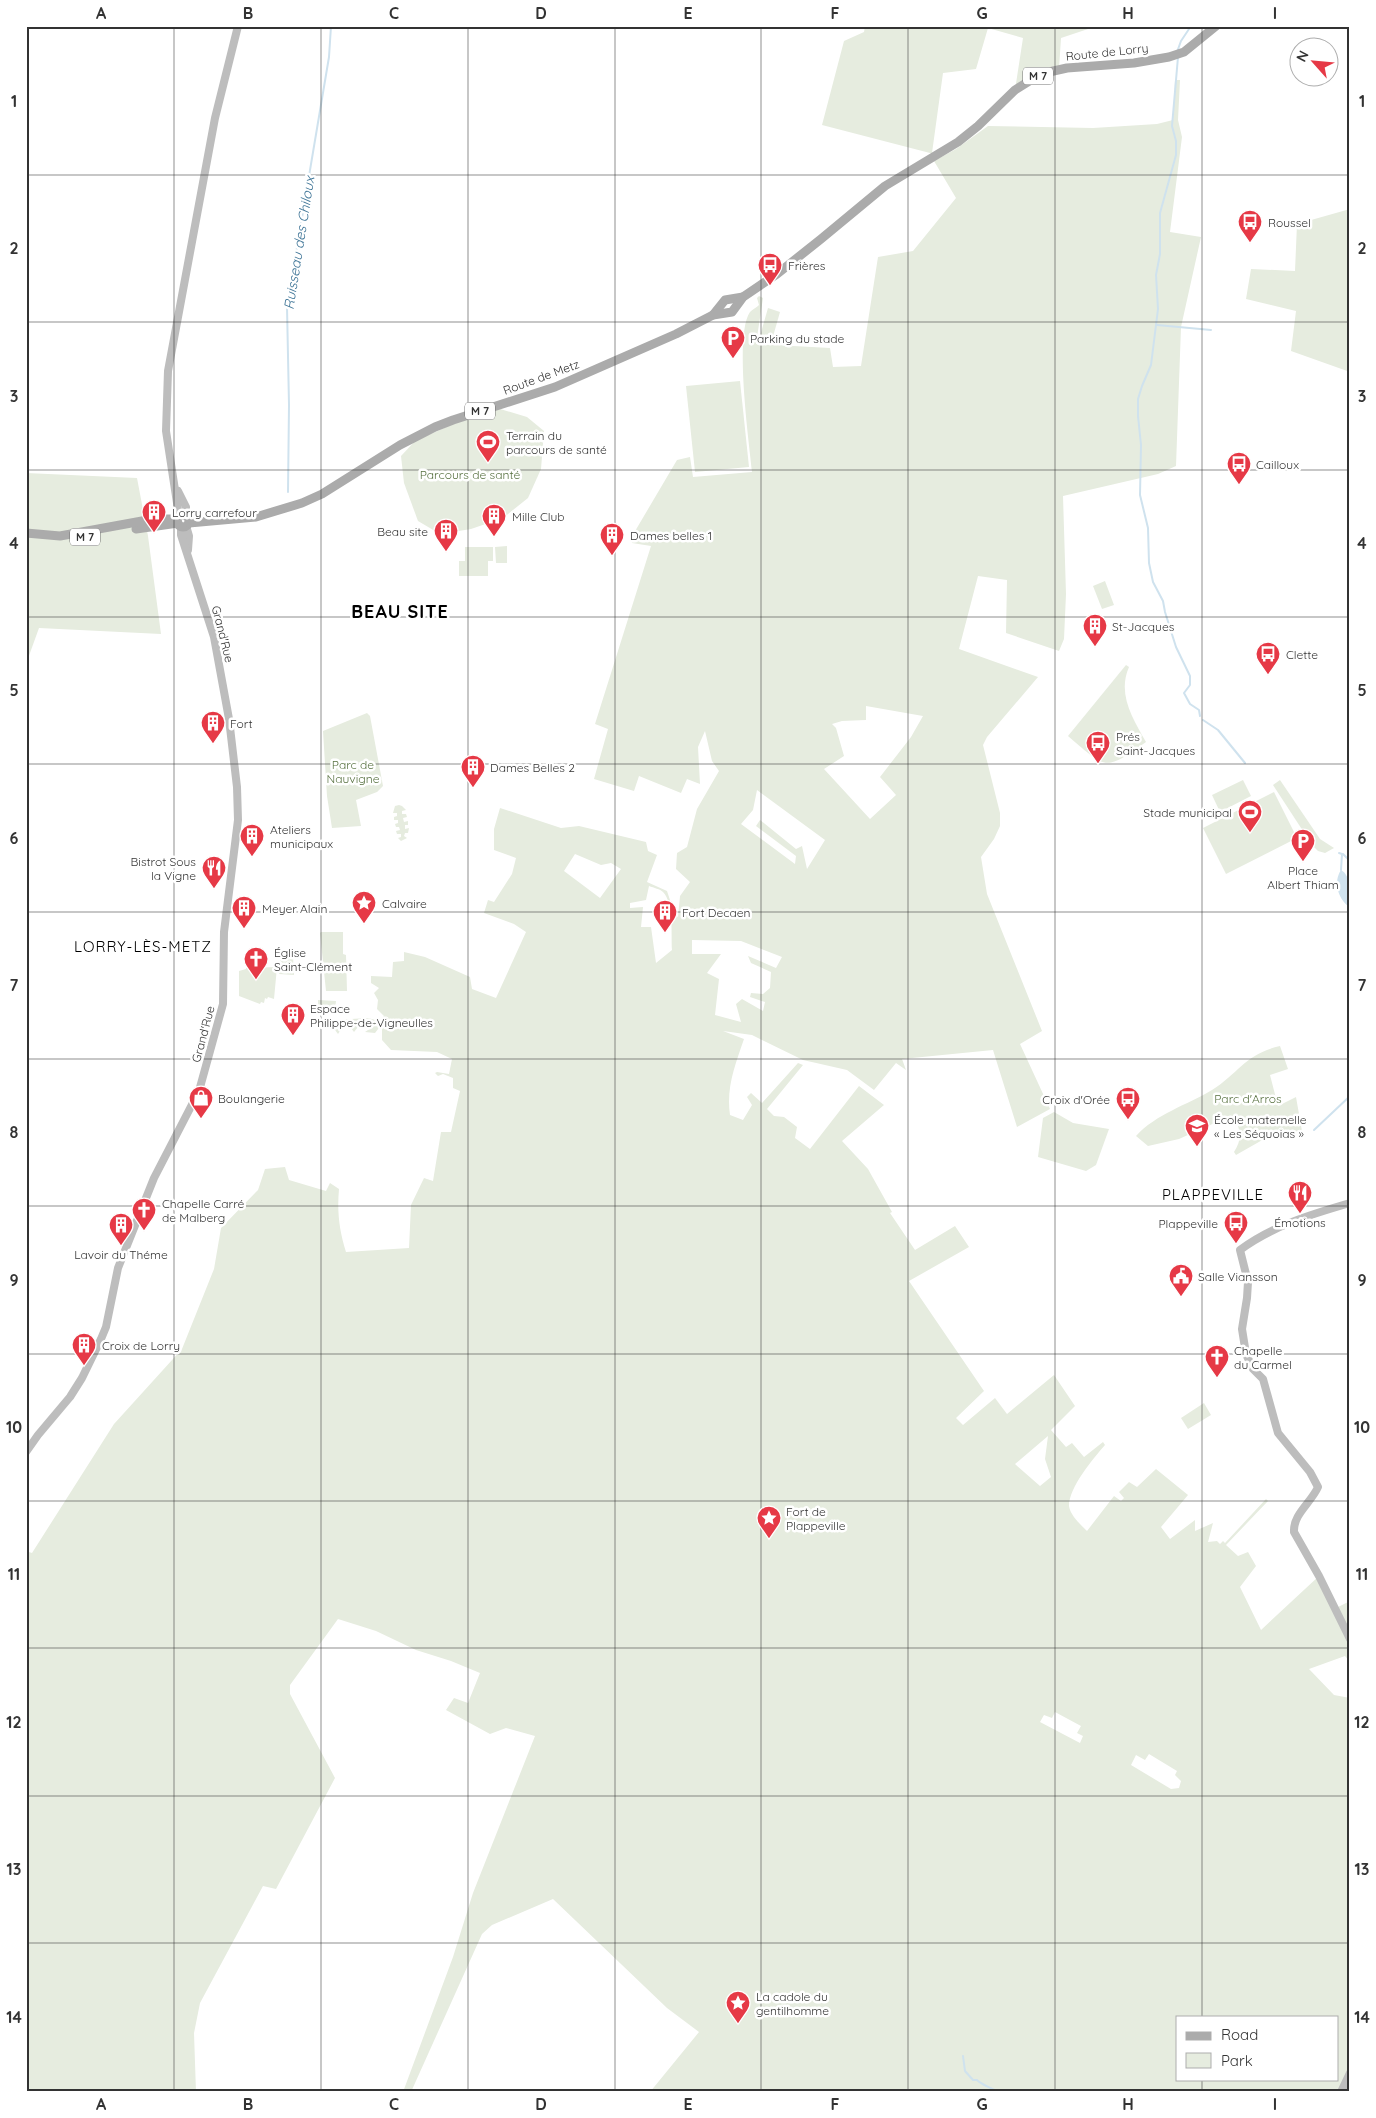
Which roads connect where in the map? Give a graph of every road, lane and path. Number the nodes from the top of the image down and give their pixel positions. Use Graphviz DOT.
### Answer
graph roads {
  1 [pos="238,26"];
  2 [pos="1216,26"];
  3 [pos="729,303"];
  4 [pos="713,315"];
  5 [pos="183,521"];
  6 [pos="26,533"];
  7 [pos="26,537"];
  8 [pos="188,554"];
  9 [pos="1350,1203"];
  10 [pos="26,1452"];
  11 [pos="1350,1639"];
  12 [pos="1350,2073"];
  13 [pos="1341,2092"];
  1 -- 5 [label="street"];
  2 -- 3 [label="main road, Route de Lorry / M 7"];
  3 -- 4 [label="main road, Route de Metz / M 7"];
  3 -- 4 [label="main road, Route de Metz / M 7"];
  4 -- 5 [label="main road, Route de Metz / M 7"];
  5 -- 6 [label="main road, Route de Metz / M 7"];
  5 -- 7 [label="main road, Route de Metz / M 7"];
  5 -- 8 [label="street, Grand'Rue"];
  5 -- 8 [label="street, Grand'Rue"];
  8 -- 10 [label="street, Grand'Rue"];
  9 -- 11 [label="street"];
  12 -- 13 [label="street"];
}
